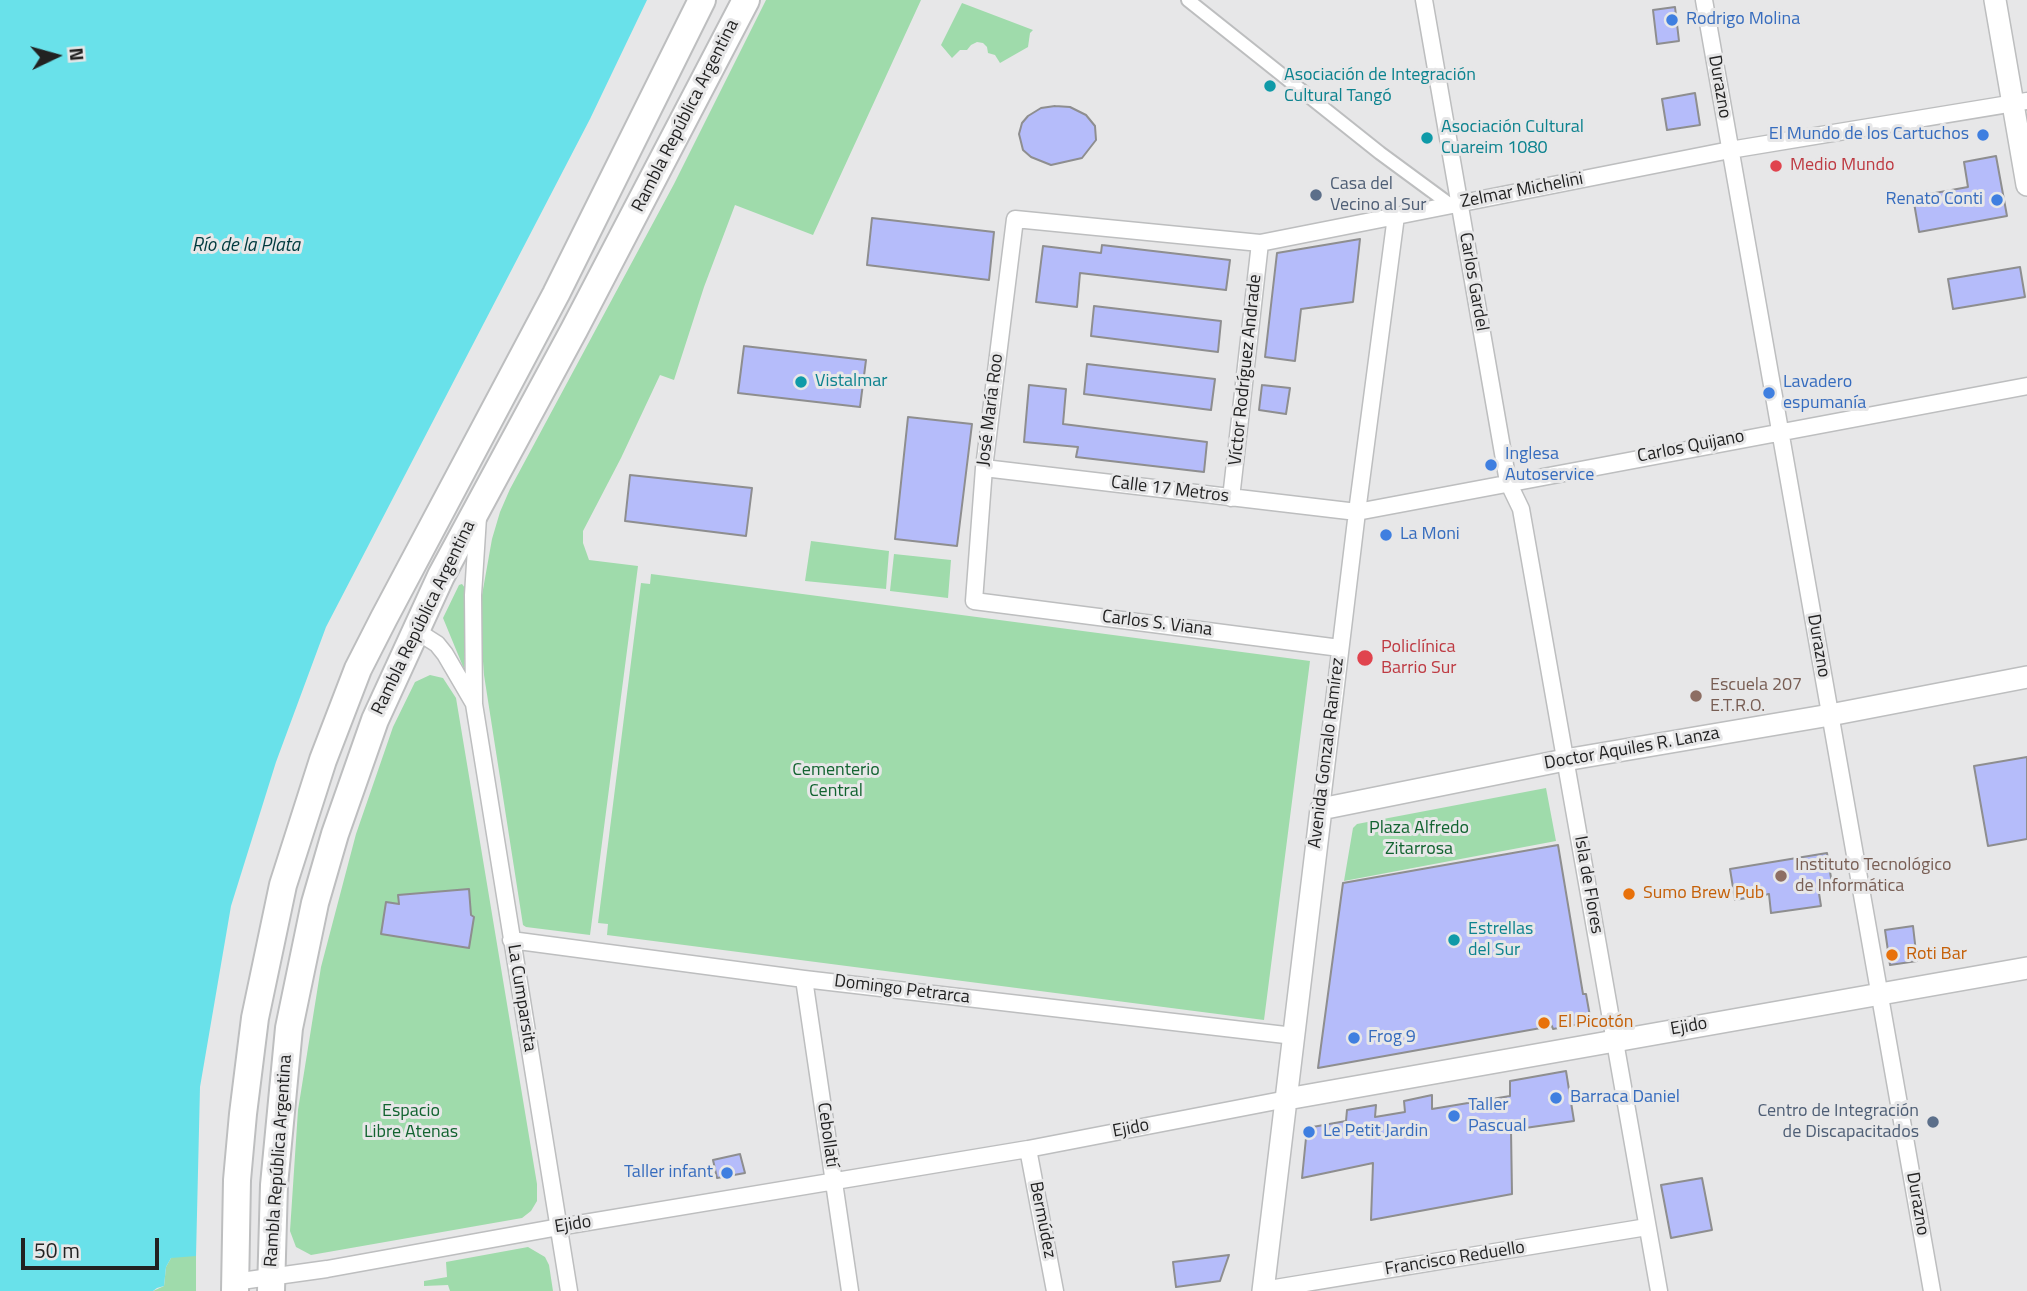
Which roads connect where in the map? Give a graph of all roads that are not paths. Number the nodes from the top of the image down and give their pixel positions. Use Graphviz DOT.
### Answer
graph roads {
  1 [pos="702,0"];
  2 [pos="746,0"];
  3 [pos="1188,0"];
  4 [pos="1424,0"];
  5 [pos="1704,0"];
  6 [pos="1994,0"];
  7 [pos="2020,102"];
  8 [pos="1730,150"];
  9 [pos="2027,185"];
  10 [pos="1455,205"];
  11 [pos="1396,216"];
  12 [pos="1015,219"];
  13 [pos="1260,243"];
  14 [pos="2027,386"];
  15 [pos="1779,431"];
  16 [pos="984,468"];
  17 [pos="1508,482"];
  18 [pos="1231,498"];
  19 [pos="479,504"];
  20 [pos="1357,512"];
  21 [pos="974,601"];
  22 [pos="413,633"];
  23 [pos="1339,648"];
  24 [pos="2027,677"];
  25 [pos="474,704"];
  26 [pos="1830,715"];
  27 [pos="1565,760"];
  28 [pos="1321,808"];
  29 [pos="511,940"];
  30 [pos="2027,968"];
  31 [pos="804,979"];
  32 [pos="1878,995"];
  33 [pos="1294,1035"];
  34 [pos="1615,1039"];
  35 [pos="1287,1099"];
  36 [pos="1028,1149"];
  37 [pos="833,1182"];
  38 [pos="559,1227"];
  39 [pos="1647,1227"];
  40 [pos="271,1284"];
  41 [pos="234,1287"];
  42 [pos="569,1291"];
  43 [pos="850,1291"];
  44 [pos="1055,1291"];
  45 [pos="1263,1291"];
  46 [pos="1659,1291"];
  47 [pos="1932,1291"];
  1 -- 41 [label="main road, Rambla República Argentina"];
  2 -- 19 [label="main road, Rambla República Argentina"];
  3 -- 10 [label="street"];
  4 -- 10 [label="street, Carlos Gardel"];
  5 -- 8 [label="street, Durazno"];
  6 -- 7 [label="street"];
  7 -- 8 [label="street, Zelmar Michelini"];
  7 -- 9 [label="street"];
  8 -- 10 [label="street, Zelmar Michelini"];
  8 -- 15 [label="street, Durazno"];
  10 -- 11 [label="street, Zelmar Michelini"];
  10 -- 17 [label="street, Carlos Gardel"];
  11 -- 13 [label="street, Zelmar Michelini"];
  11 -- 20 [label="street, Avenida Gonzalo Ramírez"];
  12 -- 13 [label="street, Zelmar Michelini"];
  12 -- 16 [label="street, José María Roo"];
  13 -- 18 [label="street, Víctor Rodríguez Andrade"];
  14 -- 15 [label="street, Carlos Quijano"];
  15 -- 17 [label="street, Carlos Quijano"];
  15 -- 26 [label="street, Durazno"];
  16 -- 18 [label="street, Calle 17 Metros"];
  16 -- 21 [label="street, José María Roo"];
  17 -- 20 [label="street, Carlos Quijano"];
  17 -- 27 [label="street, Isla de Flores"];
  18 -- 20 [label="street, Calle 17 Metros"];
  19 -- 22 [label="main road, Rambla República Argentina"];
  19 -- 25 [label="street, La Cumparsita"];
  20 -- 23 [label="street, Avenida Gonzalo Ramírez"];
  21 -- 23 [label="street, Carlos S. Viana"];
  22 -- 25 [label="street, La Cumparsita"];
  22 -- 40 [label="main road, Rambla República Argentina"];
  23 -- 28 [label="street, Avenida Gonzalo Ramírez"];
  24 -- 26 [label="street, Doctor Aquiles R. Lanza"];
  25 -- 29 [label="street, La Cumparsita"];
  26 -- 27 [label="street, Doctor Aquiles R. Lanza"];
  26 -- 32 [label="street, Durazno"];
  27 -- 28 [label="street, Doctor Aquiles R. Lanza"];
  27 -- 34 [label="street, Isla de Flores"];
  28 -- 33 [label="street, Avenida Gonzalo Ramírez"];
  29 -- 31 [label="street, Domingo Petrarca"];
  29 -- 38 [label="street, La Cumparsita"];
  30 -- 32 [label="street, Ejido"];
  31 -- 33 [label="street, Domingo Petrarca"];
  31 -- 37 [label="street, Cebollatí"];
  32 -- 34 [label="street, Ejido"];
  32 -- 47 [label="street, Durazno"];
  33 -- 35 [label="street, Avenida Gonzalo Ramírez"];
  34 -- 35 [label="street, Ejido"];
  34 -- 39 [label="street, Isla de Flores"];
  35 -- 36 [label="street, Ejido"];
  35 -- 45 [label="street, Avenida Gonzalo Ramírez"];
  36 -- 37 [label="street, Ejido"];
  36 -- 44 [label="street, Bermúdez"];
  37 -- 38 [label="street, Ejido"];
  37 -- 43 [label="street, Cebollatí"];
  38 -- 40 [label="street, Ejido"];
  38 -- 42 [label="street, La Cumparsita"];
  39 -- 45 [label="street, Francisco Reduello"];
  39 -- 46 [label="street, Isla de Flores"];
  40 -- 41 [label="street, Ejido"];
}
